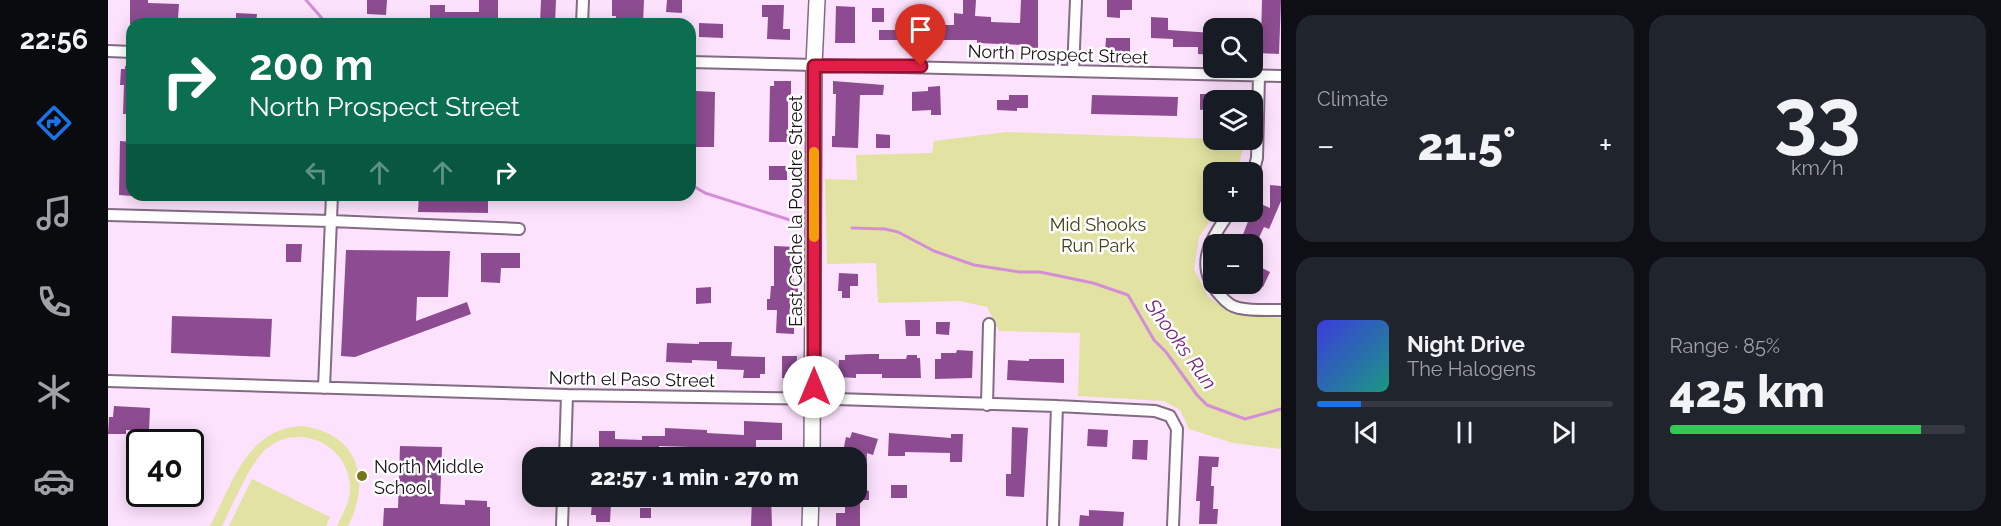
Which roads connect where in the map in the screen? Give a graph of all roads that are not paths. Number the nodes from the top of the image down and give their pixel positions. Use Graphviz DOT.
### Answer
graph roads {
  1 [pos="584,0"];
  2 [pos="816,0"];
  3 [pos="1076,0"];
  4 [pos="582,18"];
  5 [pos="108,51"];
  6 [pos="126,52"];
  7 [pos="696,62"];
  8 [pos="814,66"];
  9 [pos="1073,70"];
  10 [pos="1203,74"];
  11 [pos="1263,76"];
  12 [pos="1281,76"];
  13 [pos="1259,78"];
  14 [pos="1256,162"];
  15 [pos="332,201"];
  16 [pos="108,215"];
  17 [pos="332,221"];
  18 [pos="1223,222"];
  19 [pos="519,229"];
  20 [pos="1281,310"];
  21 [pos="989,324"];
  22 [pos="108,381"];
  23 [pos="324,388"];
  24 [pos="567,395"];
  25 [pos="814,399"];
  26 [pos="987,405"];
  27 [pos="1058,406"];
  28 [pos="565,447"];
  29 [pos="812,447"];
  30 [pos="563,507"];
  31 [pos="811,507"];
  32 [pos="562,526"];
  33 [pos="810,526"];
  34 [pos="1053,526"];
  35 [pos="1173,526"];
  1 -- 4 [label="street"];
  2 -- 8 [label="street, East Cache la Poudre Street"];
  3 -- 9 [label="street"];
  5 -- 6 [label="street"];
  7 -- 8 [label="street, North Prospect Street"];
  8 -- 9 [label="street, North Prospect Street"];
  8 -- 25 [label="street, East Cache la Poudre Street"];
  9 -- 10 [label="street, North Prospect Street"];
  11 -- 12 [label="street, North Prospect Street"];
  13 -- 14 [label="street"];
  15 -- 17 [label="street"];
  16 -- 17 [label="street"];
  17 -- 19 [label="street"];
  17 -- 23 [label="street"];
  18 -- 20 [label="street"];
  21 -- 26 [label="street"];
  22 -- 23 [label="street, North el Paso Street"];
  23 -- 24 [label="street, North el Paso Street"];
  24 -- 25 [label="street, North el Paso Street"];
  24 -- 28 [label="street"];
  25 -- 26 [label="street, North el Paso Street"];
  25 -- 29 [label="street, East Cache la Poudre Street"];
  26 -- 27 [label="street, North el Paso Street"];
  27 -- 34 [label="street"];
  27 -- 35 [label="street, North el Paso Street"];
  30 -- 32 [label="street"];
  31 -- 33 [label="street"];
}
